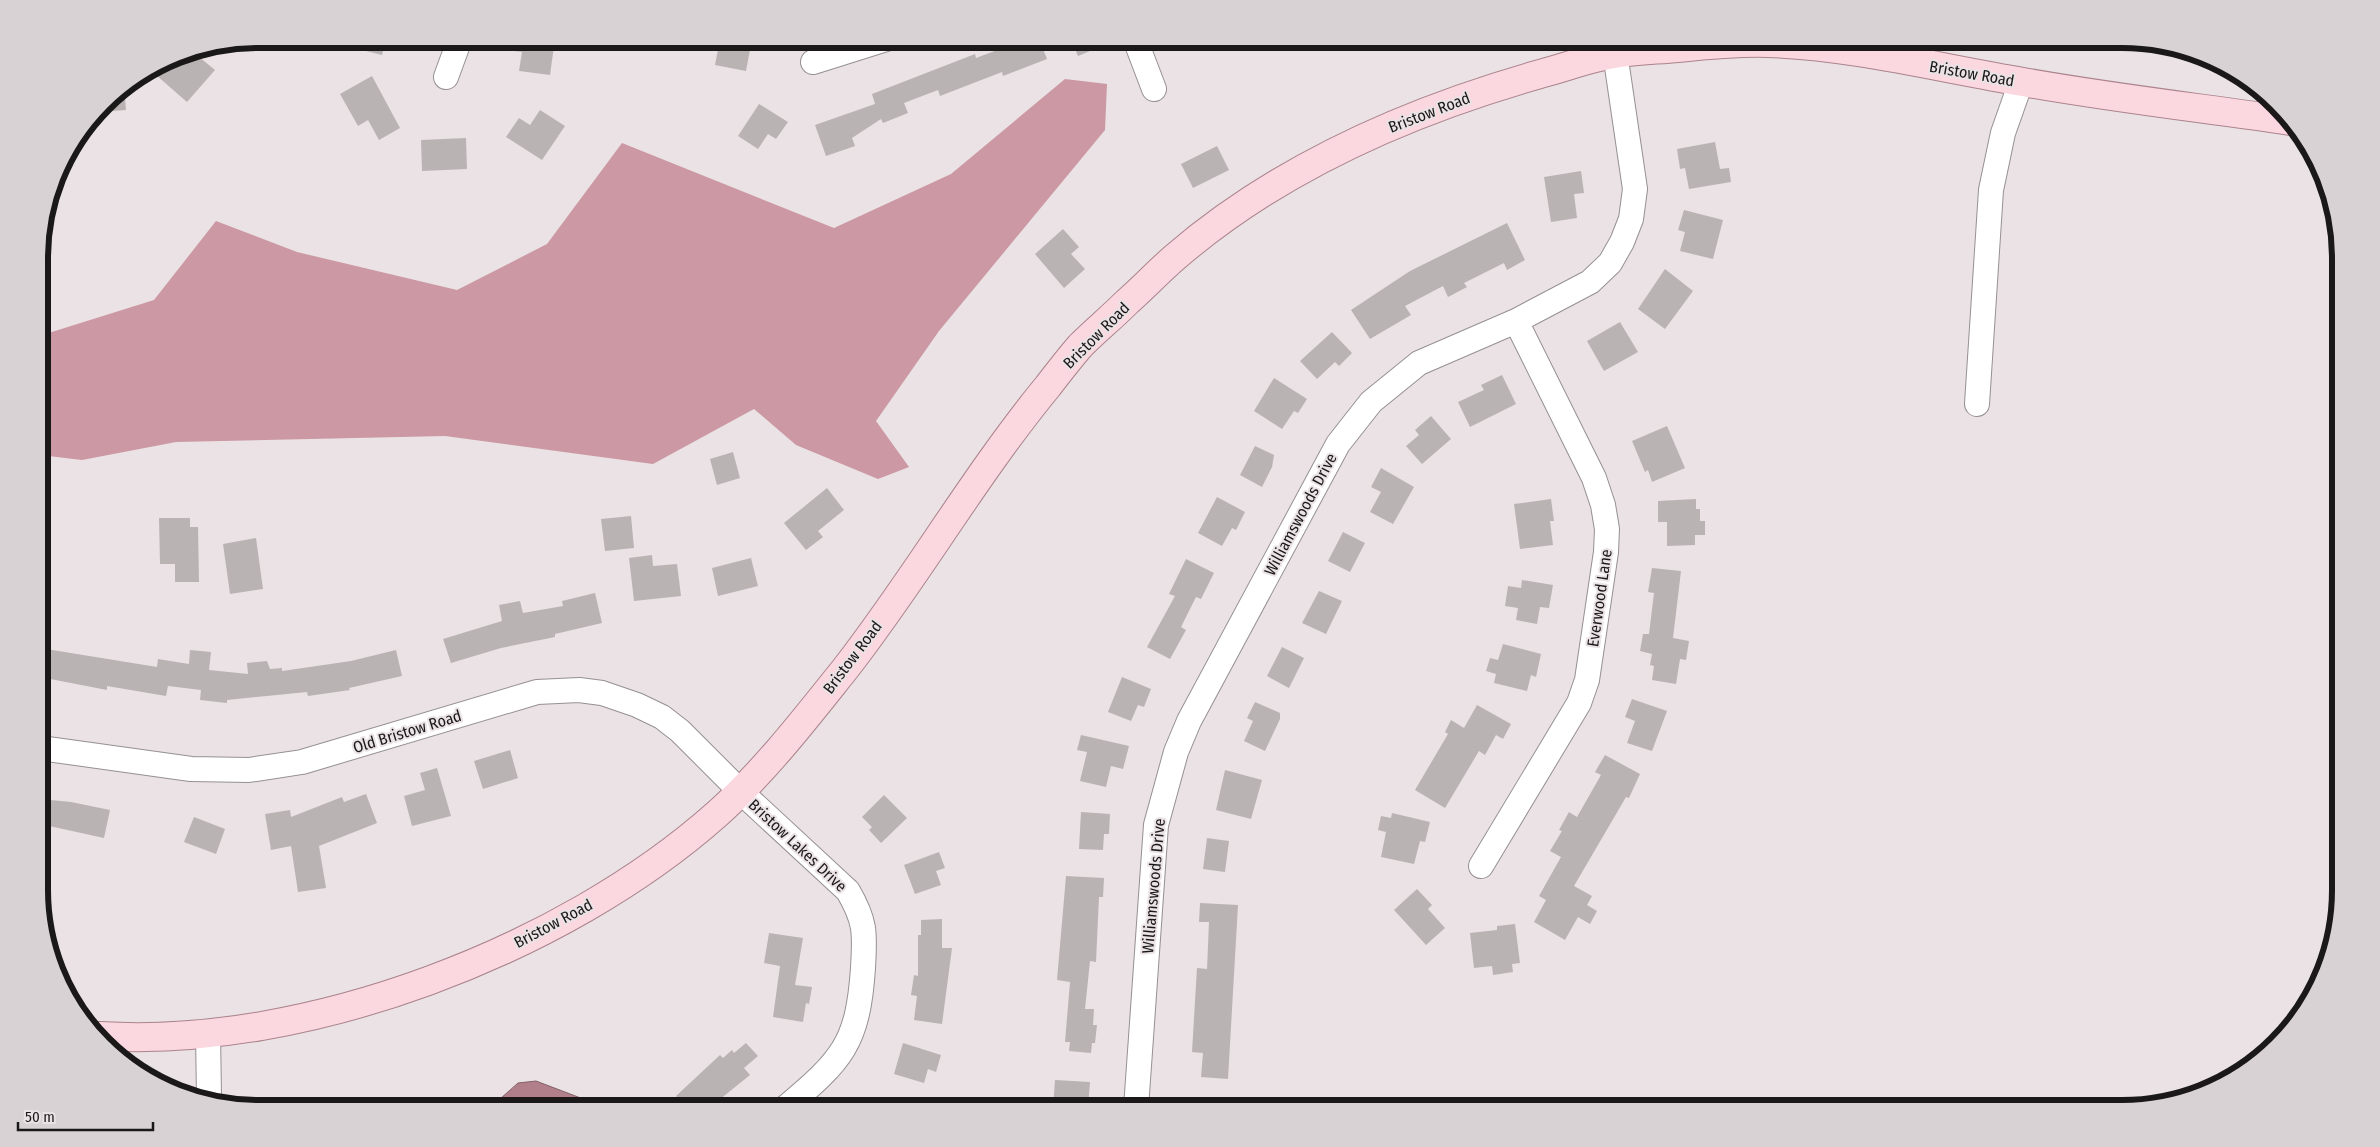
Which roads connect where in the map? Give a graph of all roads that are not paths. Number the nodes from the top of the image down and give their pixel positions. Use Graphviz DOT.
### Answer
graph roads {
  1 [pos="457,48"];
  2 [pos="857,48"];
  3 [pos="1139,48"];
  4 [pos="1606,48"];
  5 [pos="1612,48"];
  6 [pos="1819,48"];
  7 [pos="813,62"];
  8 [pos="446,77"];
  9 [pos="2021,82"];
  10 [pos="1154,89"];
  11 [pos="2280,119"];
  12 [pos="1516,321"];
  13 [pos="1977,404"];
  14 [pos="48,749"];
  15 [pos="741,792"];
  16 [pos="1481,866"];
  17 [pos="208,1033"];
  18 [pos="108,1036"];
  19 [pos="209,1093"];
  20 [pos="794,1100"];
  21 [pos="1137,1100"];
  1 -- 8 [label="street"];
  2 -- 7 [label="street"];
  3 -- 10 [label="street"];
  4 -- 15 [label="main road, Bristow Road"];
  5 -- 12 [label="street, Williamswoods Drive"];
  6 -- 9 [label="main road, Bristow Road"];
  9 -- 11 [label="main road, Bristow Road"];
  9 -- 13 [label="street"];
  12 -- 16 [label="street, Everwood Lane"];
  12 -- 21 [label="street, Williamswoods Drive"];
  14 -- 15 [label="street, Old Bristow Road"];
  15 -- 17 [label="main road, Bristow Road"];
  15 -- 20 [label="street, Bristow Lakes Drive"];
  17 -- 18 [label="main road, Bristow Road"];
  17 -- 19 [label="street"];
}
